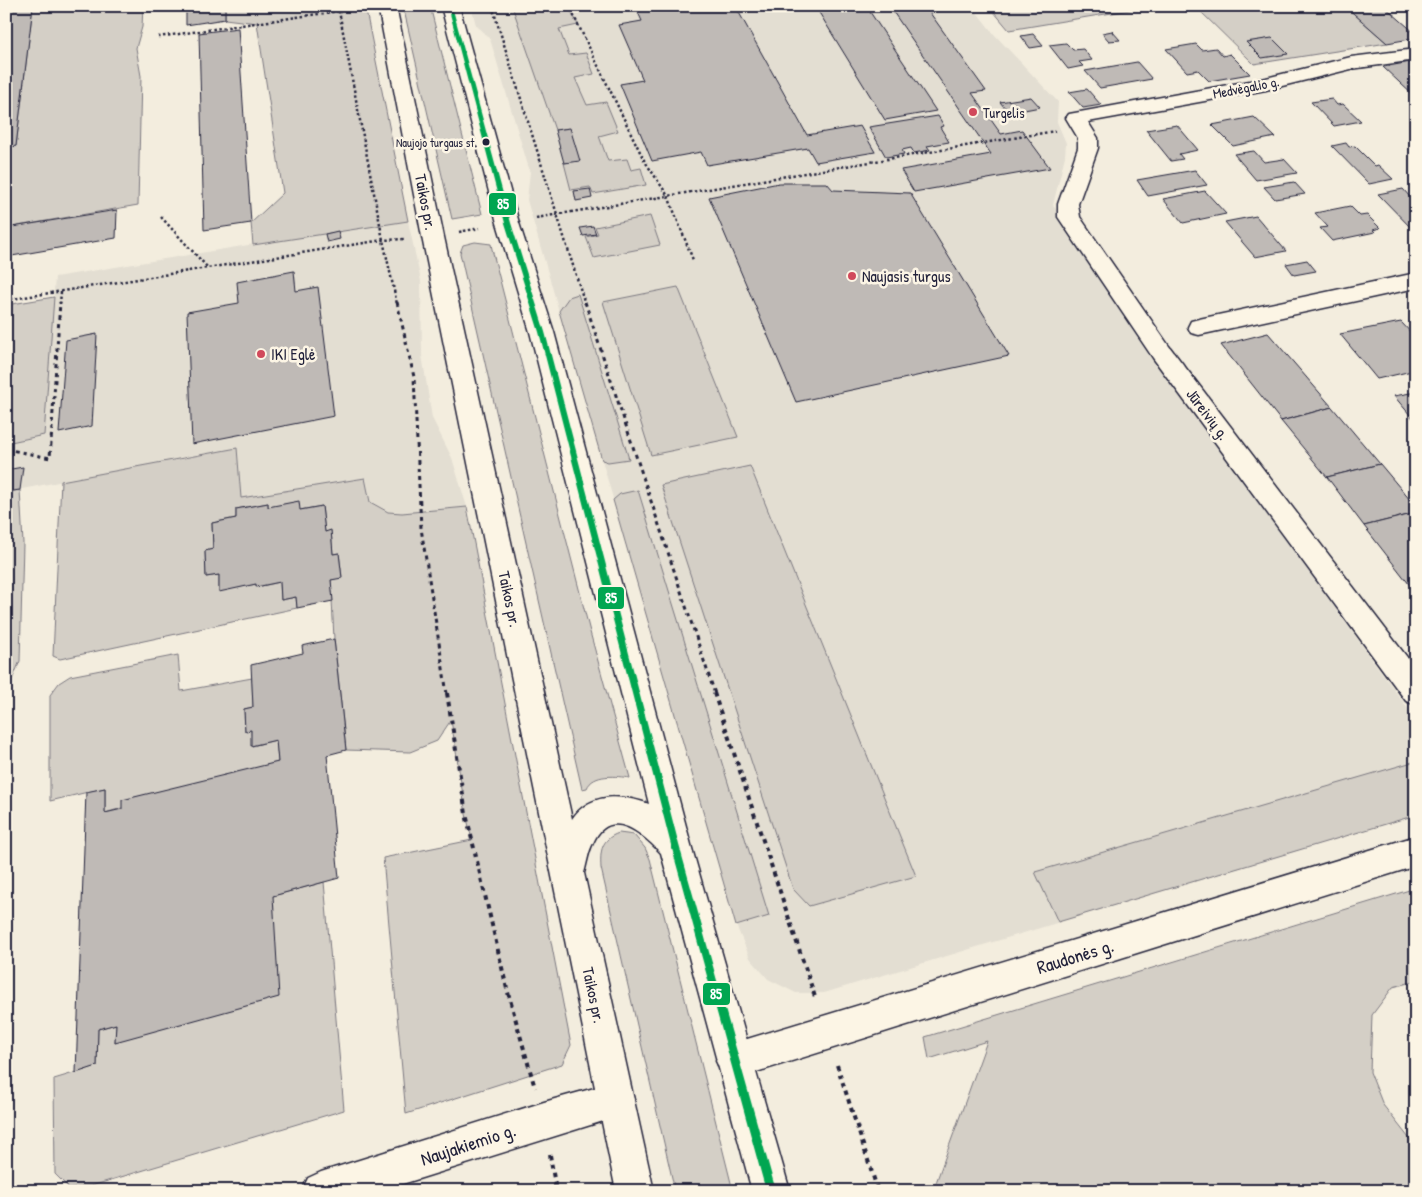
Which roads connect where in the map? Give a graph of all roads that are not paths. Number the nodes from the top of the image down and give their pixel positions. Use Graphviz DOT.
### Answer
graph roads {
  1 [pos="387,6"];
  2 [pos="450,6"];
  3 [pos="1416,54"];
  4 [pos="1076,118"];
  5 [pos="1416,280"];
  6 [pos="1199,327"];
  7 [pos="1416,692"];
  8 [pos="675,845"];
  9 [pos="1416,851"];
  10 [pos="568,872"];
  11 [pos="734,1061"];
  12 [pos="616,1100"];
  13 [pos="320,1191"];
  14 [pos="635,1191"];
  15 [pos="770,1191"];
  1 -- 10 [label="main road, Taikos pr."];
  2 -- 8 [label="main road"];
  3 -- 4 [label="main road, Medvėgalio g."];
  4 -- 7 [label="main road, Jūreivių g."];
  5 -- 6 [label="main road"];
  8 -- 10 [label="main road"];
  8 -- 11 [label="main road"];
  9 -- 11 [label="main road, Raudonės g."];
  10 -- 12 [label="main road, Taikos pr."];
  11 -- 15 [label="main road"];
  12 -- 13 [label="main road, Naujakiemio g."];
  12 -- 14 [label="main road, Taikos pr."];
}
